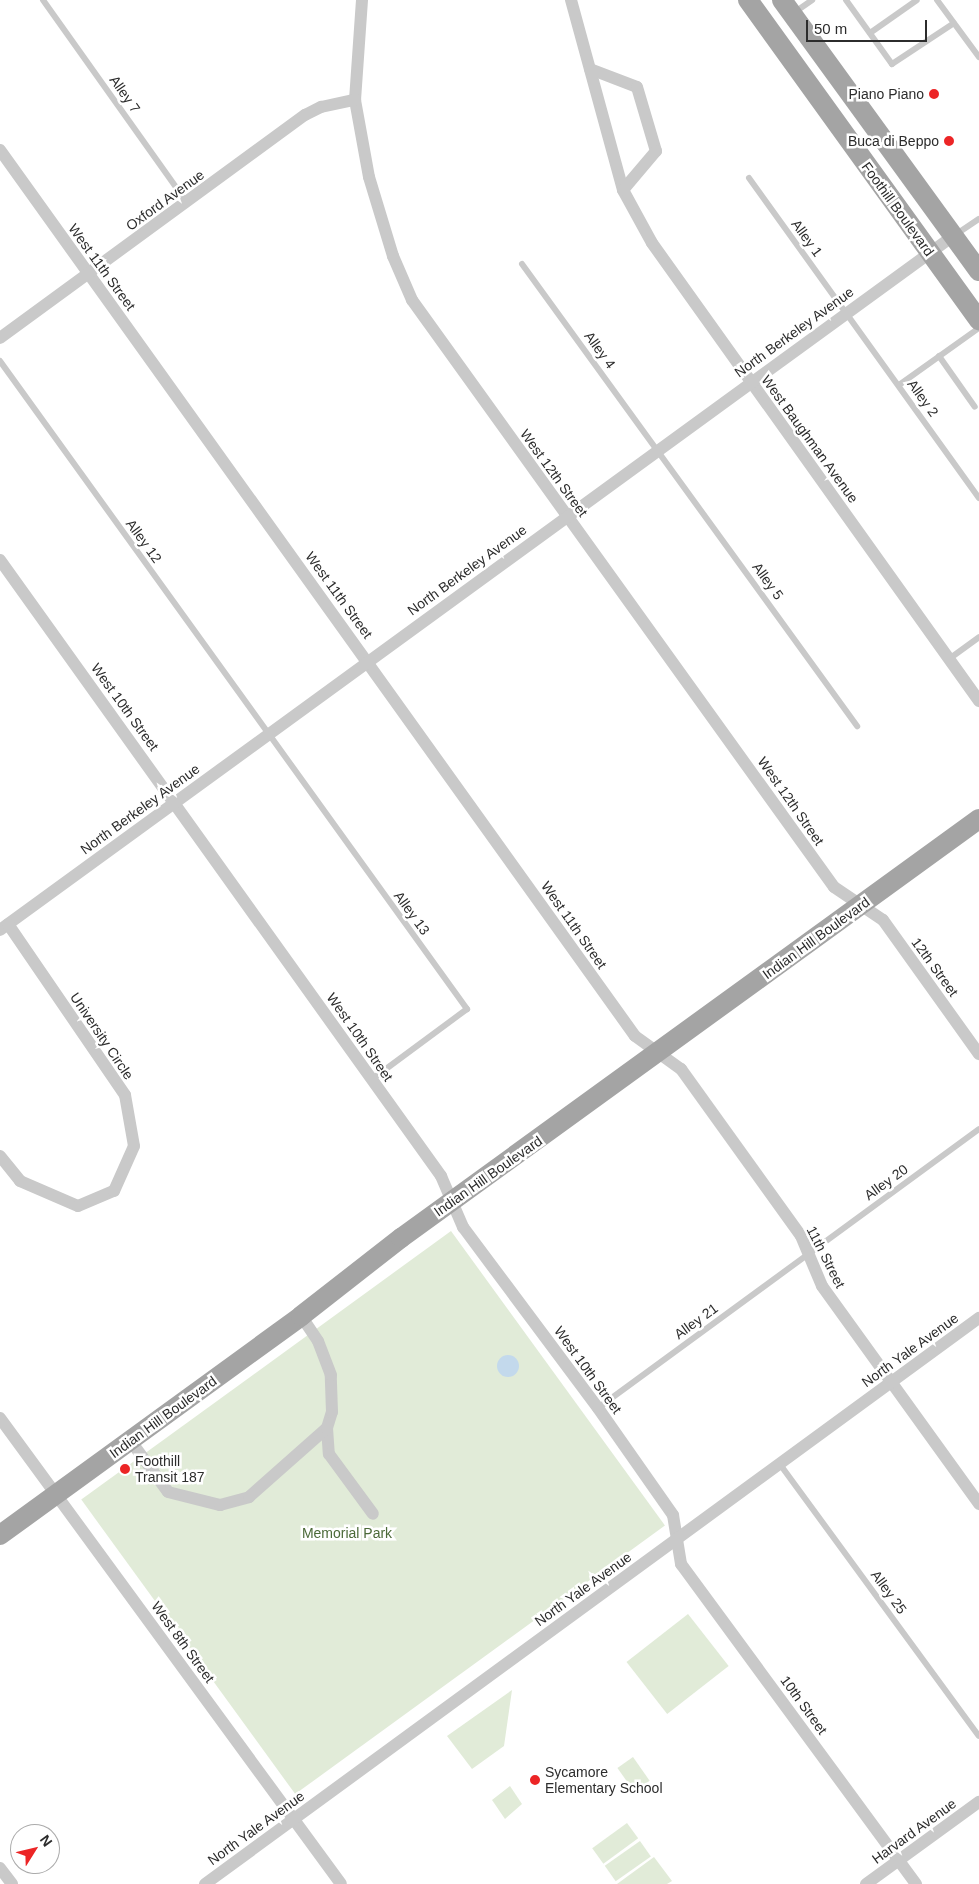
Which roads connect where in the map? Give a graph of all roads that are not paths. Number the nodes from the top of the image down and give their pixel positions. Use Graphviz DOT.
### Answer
graph roads {
  1 [pos="43,0"];
  2 [pos="362,0"];
  3 [pos="571,0"];
  4 [pos="748,0"];
  5 [pos="812,0"];
  6 [pos="846,0"];
  7 [pos="917,0"];
  8 [pos="937,0"];
  9 [pos="787,7"];
  10 [pos="954,23"];
  11 [pos="870,33"];
  12 [pos="979,57"];
  13 [pos="590,69"];
  14 [pos="355,100"];
  15 [pos="0,150"];
  16 [pos="748,178"];
  17 [pos="623,190"];
  18 [pos="187,203"];
  19 [pos="979,219"];
  20 [pos="953,236"];
  21 [pos="929,252"];
  22 [pos="522,264"];
  23 [pos="979,271"];
  24 [pos="89,275"];
  25 [pos="845,313"];
  26 [pos="979,320"];
  27 [pos="979,328"];
  28 [pos="0,338"];
  29 [pos="939,356"];
  30 [pos="0,361"];
  31 [pos="750,382"];
  32 [pos="899,385"];
  33 [pos="975,408"];
  34 [pos="659,450"];
  35 [pos="979,498"];
  36 [pos="566,516"];
  37 [pos="0,560"];
  38 [pos="979,637"];
  39 [pos="949,659"];
  40 [pos="368,660"];
  41 [pos="979,701"];
  42 [pos="857,726"];
  43 [pos="267,735"];
  44 [pos="174,802"];
  45 [pos="979,820"];
  46 [pos="860,907"];
  47 [pos="4,927"];
  48 [pos="658,1053"];
  49 [pos="979,1054"];
  50 [pos="371,1080"];
  51 [pos="979,1129"];
  52 [pos="0,1156"];
  53 [pos="452,1202"];
  54 [pos="809,1254"];
  55 [pos="301,1316"];
  56 [pos="979,1318"];
  57 [pos="890,1382"];
  58 [pos="598,1408"];
  59 [pos="0,1418"];
  60 [pos="327,1428"];
  61 [pos="130,1440"];
  62 [pos="779,1463"];
  63 [pos="56,1494"];
  64 [pos="979,1504"];
  65 [pos="373,1514"];
  66 [pos="0,1535"];
  67 [pos="676,1540"];
  68 [pos="979,1736"];
  69 [pos="979,1802"];
  70 [pos="294,1820"];
  71 [pos="899,1860"];
  72 [pos="0,1868"];
  73 [pos="12,1884"];
  74 [pos="205,1884"];
  75 [pos="341,1884"];
  76 [pos="866,1884"];
  77 [pos="916,1884"];
  1 -- 18 [label="lane, Alley 7"];
  2 -- 14 [label="street, West 12th Street"];
  3 -- 13 [label="street, West Baughman Avenue"];
  4 -- 21 [label="main road, Foothill Boulevard"];
  5 -- 9 [label="lane"];
  6 -- 11 [label="lane"];
  7 -- 11 [label="lane"];
  8 -- 10 [label="lane"];
  9 -- 20 [label="main road, Foothill Boulevard"];
  10 -- 11 [label="lane"];
  10 -- 12 [label="lane"];
  13 -- 17 [label="street, West Baughman Avenue"];
  13 -- 17 [label="street"];
  14 -- 18 [label="street, Oxford Avenue"];
  14 -- 36 [label="street, West 12th Street"];
  15 -- 24 [label="street, West 11th Street"];
  16 -- 25 [label="lane, Alley 1"];
  17 -- 31 [label="street, West Baughman Avenue"];
  18 -- 24 [label="street, Oxford Avenue"];
  19 -- 20 [label="lane"];
  20 -- 21 [label="street, North Berkeley Avenue"];
  20 -- 23 [label="main road, Foothill Boulevard"];
  21 -- 25 [label="street, North Berkeley Avenue"];
  21 -- 26 [label="main road, Foothill Boulevard"];
  22 -- 34 [label="lane, Alley 4"];
  24 -- 28 [label="street, Oxford Avenue"];
  24 -- 40 [label="street, West 11th Street"];
  25 -- 31 [label="street, North Berkeley Avenue"];
  25 -- 32 [label="lane, Alley 2"];
  27 -- 29 [label="lane"];
  29 -- 32 [label="lane"];
  29 -- 33 [label="lane"];
  30 -- 43 [label="lane, Alley 12"];
  31 -- 34 [label="street, North Berkeley Avenue"];
  31 -- 39 [label="street, West Baughman Avenue"];
  32 -- 35 [label="lane, Alley 2"];
  34 -- 36 [label="street, North Berkeley Avenue"];
  34 -- 42 [label="lane, Alley 5"];
  36 -- 40 [label="street, North Berkeley Avenue"];
  36 -- 46 [label="street, West 12th Street"];
  37 -- 44 [label="street, West 10th Street"];
  38 -- 39 [label="lane"];
  39 -- 41 [label="street, West Baughman Avenue"];
  40 -- 43 [label="street, North Berkeley Avenue"];
  40 -- 48 [label="street, West 11th Street"];
  43 -- 44 [label="street, North Berkeley Avenue"];
  43 -- 50 [label="lane, Alley 13"];
  44 -- 47 [label="street, North Berkeley Avenue"];
  44 -- 50 [label="street, West 10th Street"];
  45 -- 46 [label="main road, Indian Hill Boulevard"];
  46 -- 48 [label="main road, Indian Hill Boulevard"];
  46 -- 49 [label="street, 12th Street"];
  47 -- 52 [label="street, University Circle"];
  48 -- 53 [label="main road, Indian Hill Boulevard"];
  48 -- 54 [label="street, 11th Street"];
  50 -- 53 [label="street, West 10th Street"];
  51 -- 54 [label="lane, Alley 20"];
  53 -- 55 [label="main road, Indian Hill Boulevard"];
  53 -- 58 [label="street, West 10th Street"];
  54 -- 57 [label="street, 11th Street"];
  54 -- 58 [label="lane, Alley 21"];
  55 -- 60 [label="street"];
  55 -- 61 [label="main road, Indian Hill Boulevard"];
  56 -- 57 [label="street, North Yale Avenue"];
  57 -- 62 [label="street, North Yale Avenue"];
  57 -- 64 [label="street, 11th Street"];
  58 -- 67 [label="street, West 10th Street"];
  59 -- 63 [label="street, West 8th Street"];
  60 -- 61 [label="street"];
  60 -- 65 [label="street"];
  61 -- 63 [label="main road, Indian Hill Boulevard"];
  62 -- 67 [label="street, North Yale Avenue"];
  62 -- 68 [label="lane, Alley 25"];
  63 -- 66 [label="main road, Indian Hill Boulevard"];
  63 -- 70 [label="street, West 8th Street"];
  67 -- 70 [label="street, North Yale Avenue"];
  67 -- 71 [label="street, 10th Street"];
  69 -- 71 [label="street, Harvard Avenue"];
  70 -- 74 [label="street, North Yale Avenue"];
  70 -- 75 [label="street, West 8th Street"];
  71 -- 76 [label="street, Harvard Avenue"];
  71 -- 77 [label="street, 10th Street"];
  72 -- 73 [label="street"];
}
